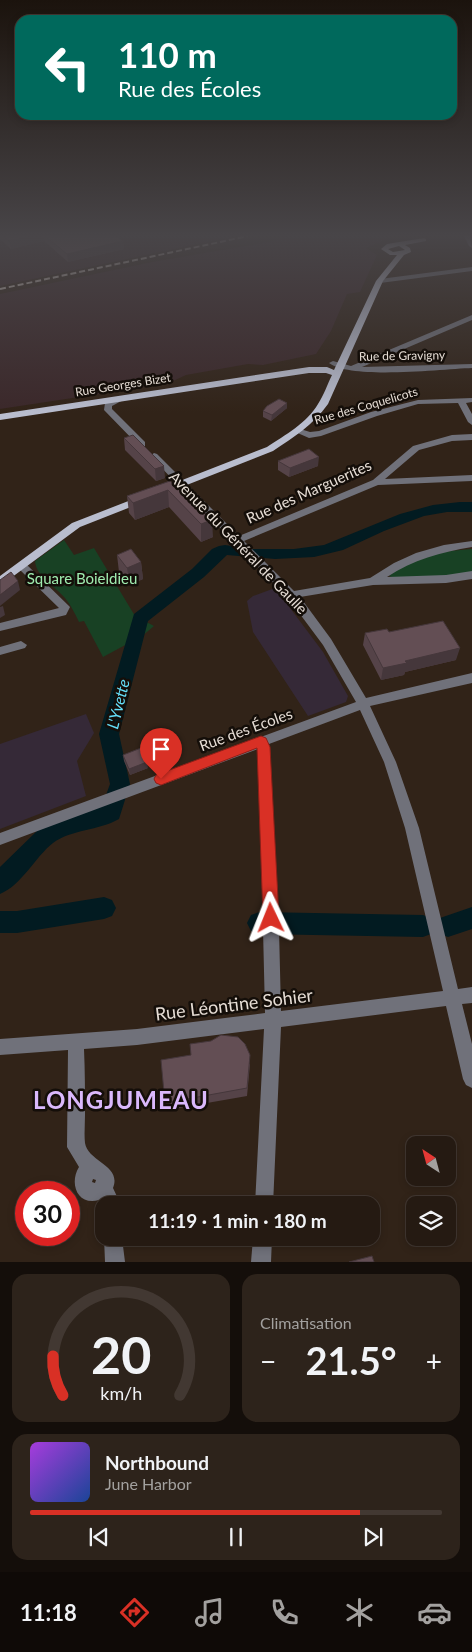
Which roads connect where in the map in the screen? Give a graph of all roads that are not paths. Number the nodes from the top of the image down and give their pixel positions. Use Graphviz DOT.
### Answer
graph roads {
  1 [pos="368,295"];
  2 [pos="373,295"];
  3 [pos="472,317"];
  4 [pos="472,366"];
  5 [pos="336,368"];
  6 [pos="351,368"];
  7 [pos="128,396"];
  8 [pos="460,400"];
  9 [pos="472,400"];
  10 [pos="0,417"];
  11 [pos="472,422"];
  12 [pos="297,431"];
  13 [pos="472,437"];
  14 [pos="472,478"];
  15 [pos="376,482"];
  16 [pos="181,484"];
  17 [pos="238,540"];
  18 [pos="472,544"];
  19 [pos="22,566"];
  20 [pos="5,574"];
  21 [pos="33,574"];
  22 [pos="472,574"];
  23 [pos="373,581"];
  24 [pos="0,582"];
  25 [pos="292,595"];
  26 [pos="0,627"];
  27 [pos="20,645"];
  28 [pos="0,652"];
  29 [pos="472,678"];
  30 [pos="363,704"];
  31 [pos="261,741"];
  32 [pos="0,839"];
  33 [pos="472,995"];
  34 [pos="452,997"];
  35 [pos="273,1021"];
  36 [pos="76,1041"];
  37 [pos="0,1047"];
  38 [pos="472,1079"];
  39 [pos="107,1196"];
  40 [pos="264,1196"];
  41 [pos="114,1246"];
  42 [pos="263,1246"];
  43 [pos="115,1262"];
  44 [pos="262,1262"];
  1 -- 5 [label="main road"];
  2 -- 5 [label="main road"];
  3 -- 6 [label="street"];
  4 -- 6 [label="street, Rue de Gravigny"];
  5 -- 6 [label="street, Rue de Gravigny"];
  5 -- 7 [label="main road, Rue Georges Bizet"];
  5 -- 12 [label="main road"];
  7 -- 10 [label="main road, Rue Georges Bizet"];
  7 -- 16 [label="street, Avenue du Général de Gaulle"];
  8 -- 9 [label="street, Rue des Coquelicots"];
  8 -- 11 [label="street"];
  8 -- 12 [label="street, Rue des Coquelicots"];
  12 -- 16 [label="main road"];
  13 -- 15 [label="street, Rue des Marguerites"];
  14 -- 15 [label="street"];
  15 -- 17 [label="street, Rue des Marguerites"];
  16 -- 17 [label="street, Avenue du Général de Gaulle"];
  16 -- 19 [label="main road"];
  17 -- 25 [label="street, Avenue du Général de Gaulle"];
  18 -- 23 [label="street"];
  19 -- 20 [label="main road"];
  19 -- 21 [label="street"];
  20 -- 24 [label="main road"];
  21 -- 26 [label="street"];
  22 -- 23 [label="street"];
  23 -- 25 [label="street"];
  25 -- 30 [label="street, Avenue du Général de Gaulle"];
  27 -- 28 [label="street"];
  29 -- 30 [label="street, Rue des Écoles"];
  30 -- 31 [label="street, Rue des Écoles"];
  30 -- 34 [label="street, Avenue du Général de Gaulle"];
  31 -- 32 [label="street, Rue des Écoles"];
  31 -- 35 [label="street"];
  33 -- 34 [label="street, Rue Léontine Sohier"];
  34 -- 35 [label="street, Rue Léontine Sohier"];
  34 -- 38 [label="street, Avenue du Général de Gaulle"];
  35 -- 36 [label="street, Rue Léontine Sohier"];
  35 -- 40 [label="street"];
  36 -- 37 [label="street, Rue Léontine Sohier"];
  36 -- 39 [label="street"];
  41 -- 43 [label="street"];
  42 -- 44 [label="street"];
}
